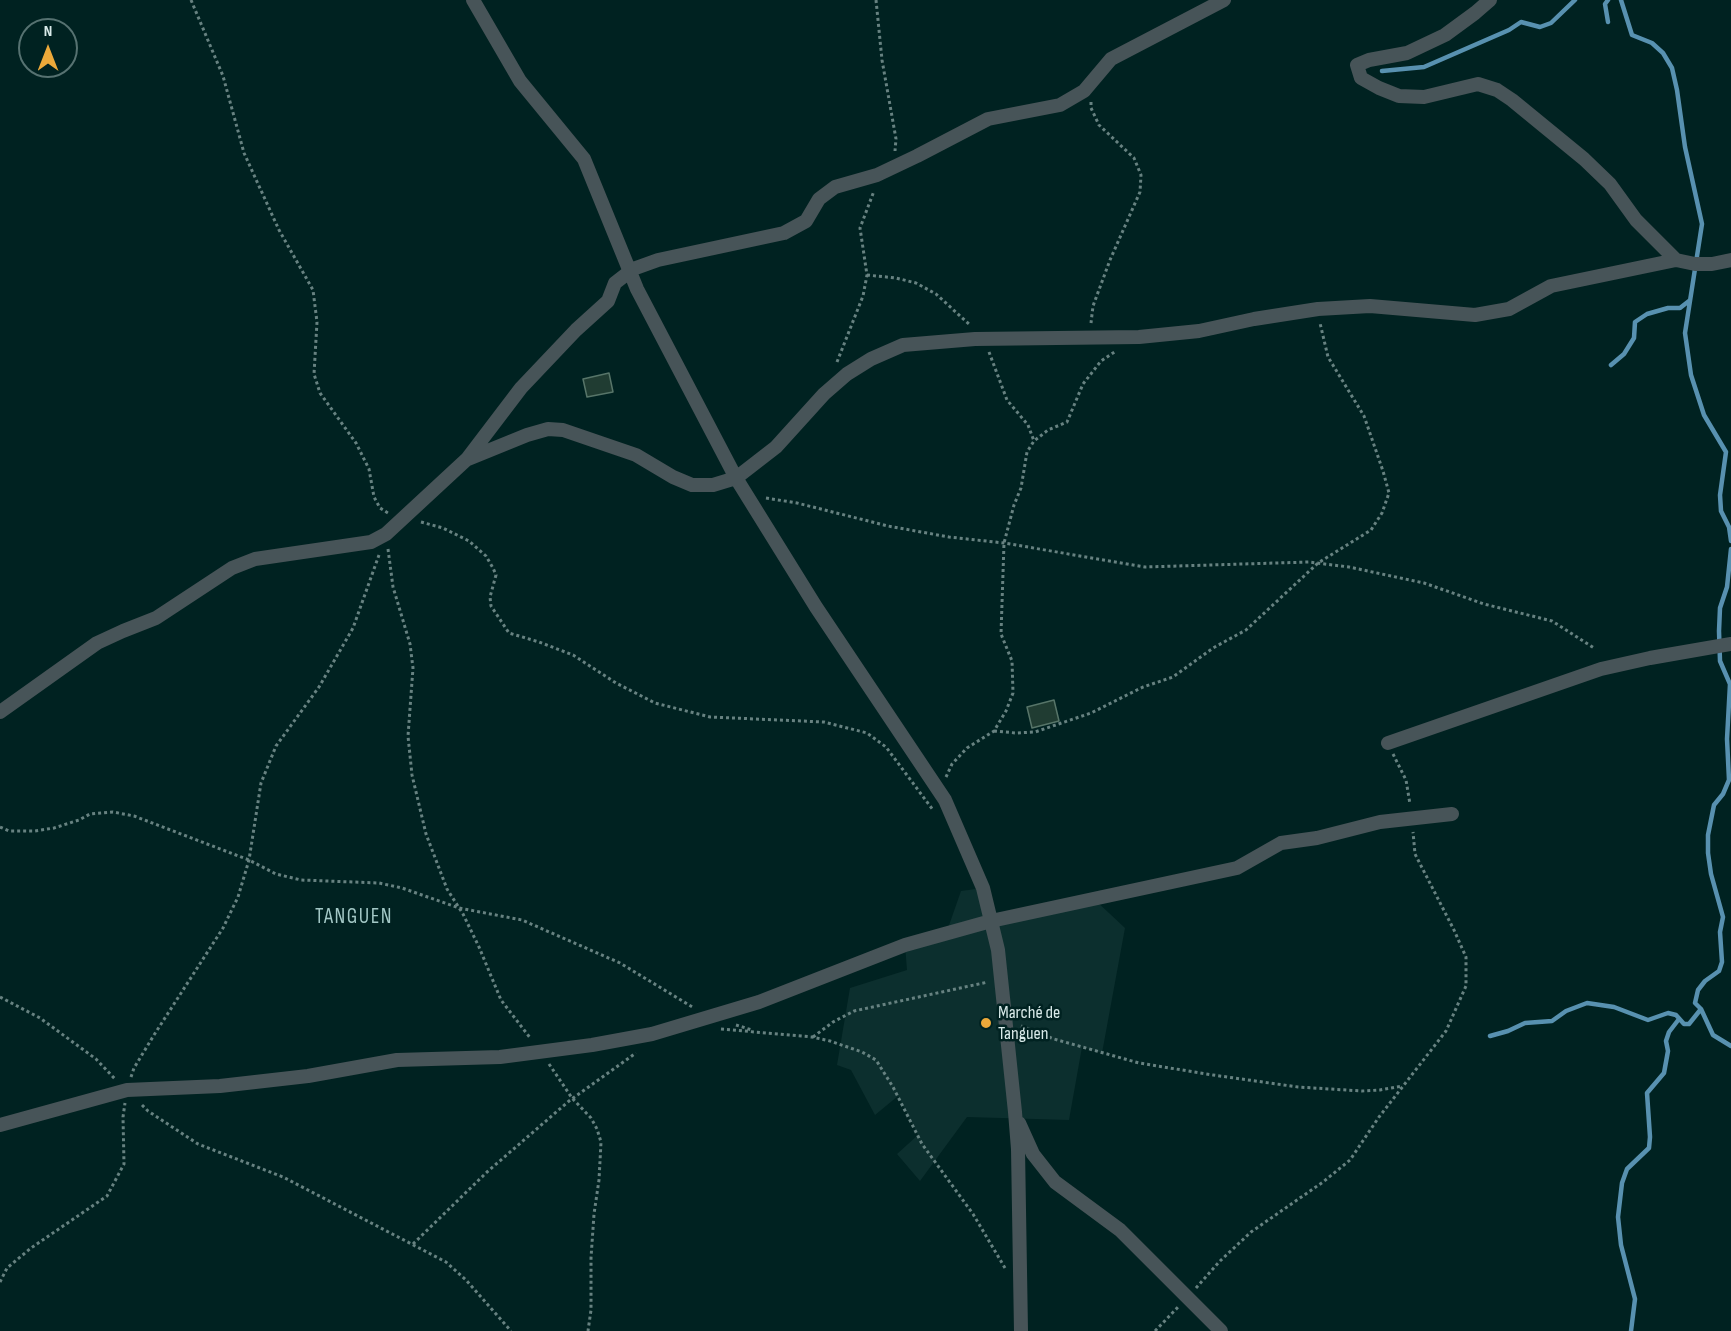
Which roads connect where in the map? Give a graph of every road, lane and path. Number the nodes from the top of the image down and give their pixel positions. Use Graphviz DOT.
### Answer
graph roads {
  1 [pos="191,0"];
  2 [pos="472,0"];
  3 [pos="876,0"];
  4 [pos="1224,0"];
  5 [pos="1490,0"];
  6 [pos="1091,83"];
  7 [pos="886,170"];
  8 [pos="1676,260"];
  9 [pos="1731,260"];
  10 [pos="630,271"];
  11 [pos="1318,309"];
  12 [pos="1098,337"];
  13 [pos="1139,337"];
  14 [pos="1101,361"];
  15 [pos="836,366"];
  16 [pos="467,459"];
  17 [pos="736,478"];
  18 [pos="747,495"];
  19 [pos="404,517"];
  20 [pos="386,534"];
  21 [pos="1004,543"];
  22 [pos="1318,563"];
  23 [pos="1731,644"];
  24 [pos="1594,648"];
  25 [pos="0,712"];
  26 [pos="994,731"];
  27 [pos="1388,743"];
  28 [pos="945,800"];
  29 [pos="1452,814"];
  30 [pos="954,820"];
  31 [pos="1412,820"];
  32 [pos="0,827"];
  33 [pos="249,860"];
  34 [pos="459,908"];
  35 [pos="991,921"];
  36 [pos="1001,979"];
  37 [pos="0,997"];
  38 [pos="1005,1020"];
  39 [pos="712,1023"];
  40 [pos="757,1032"];
  41 [pos="652,1034"];
  42 [pos="812,1037"];
  43 [pos="540,1052"];
  44 [pos="1404,1085"];
  45 [pos="127,1090"];
  46 [pos="572,1098"];
  47 [pos="1015,1113"];
  48 [pos="0,1125"];
  49 [pos="414,1244"];
  50 [pos="0,1282"];
  51 [pos="1021,1295"];
  52 [pos="1188,1297"];
  53 [pos="511,1331"];
  54 [pos="588,1331"];
  55 [pos="1021,1331"];
  56 [pos="1155,1331"];
  57 [pos="1221,1331"];
  1 -- 19 [label="path"];
  2 -- 10 [label="street"];
  3 -- 7 [label="path"];
  4 -- 6 [label="street"];
  5 -- 8 [label="street"];
  6 -- 7 [label="street"];
  6 -- 12 [label="path"];
  7 -- 10 [label="street"];
  7 -- 15 [label="path"];
  8 -- 9 [label="street"];
  8 -- 11 [label="street"];
  10 -- 16 [label="street"];
  10 -- 17 [label="street"];
  11 -- 13 [label="street"];
  11 -- 22 [label="path"];
  12 -- 13 [label="street"];
  12 -- 14 [label="path"];
  12 -- 17 [label="street"];
  13 -- 14 [label="path"];
  14 -- 21 [label="path"];
  16 -- 17 [label="street"];
  16 -- 19 [label="street"];
  17 -- 18 [label="street"];
  18 -- 21 [label="path"];
  18 -- 28 [label="street"];
  19 -- 20 [label="street"];
  19 -- 30 [label="path"];
  20 -- 25 [label="street"];
  20 -- 33 [label="path"];
  20 -- 34 [label="path"];
  21 -- 22 [label="path"];
  21 -- 26 [label="path"];
  22 -- 24 [label="path"];
  22 -- 26 [label="path"];
  23 -- 27 [label="street"];
  26 -- 28 [label="path"];
  27 -- 31 [label="path"];
  28 -- 30 [label="street"];
  29 -- 31 [label="street"];
  30 -- 35 [label="street"];
  31 -- 35 [label="street"];
  31 -- 44 [label="path"];
  32 -- 33 [label="path"];
  33 -- 34 [label="path"];
  33 -- 45 [label="path"];
  34 -- 39 [label="path"];
  34 -- 43 [label="path"];
  35 -- 36 [label="street"];
  35 -- 39 [label="street"];
  36 -- 38 [label="street"];
  36 -- 42 [label="path"];
  37 -- 45 [label="path"];
  38 -- 44 [label="path"];
  38 -- 47 [label="street"];
  39 -- 40 [label="path"];
  39 -- 40 [label="path"];
  39 -- 41 [label="street"];
  40 -- 42 [label="path"];
  41 -- 43 [label="street"];
  41 -- 46 [label="path"];
  42 -- 51 [label="path"];
  43 -- 45 [label="street"];
  43 -- 46 [label="path"];
  44 -- 52 [label="path"];
  45 -- 48 [label="street"];
  45 -- 49 [label="path"];
  45 -- 50 [label="path"];
  46 -- 49 [label="path"];
  46 -- 54 [label="path"];
  47 -- 51 [label="street"];
  47 -- 52 [label="street"];
  49 -- 53 [label="path"];
  51 -- 55 [label="street"];
  52 -- 56 [label="path"];
  52 -- 57 [label="street"];
}
